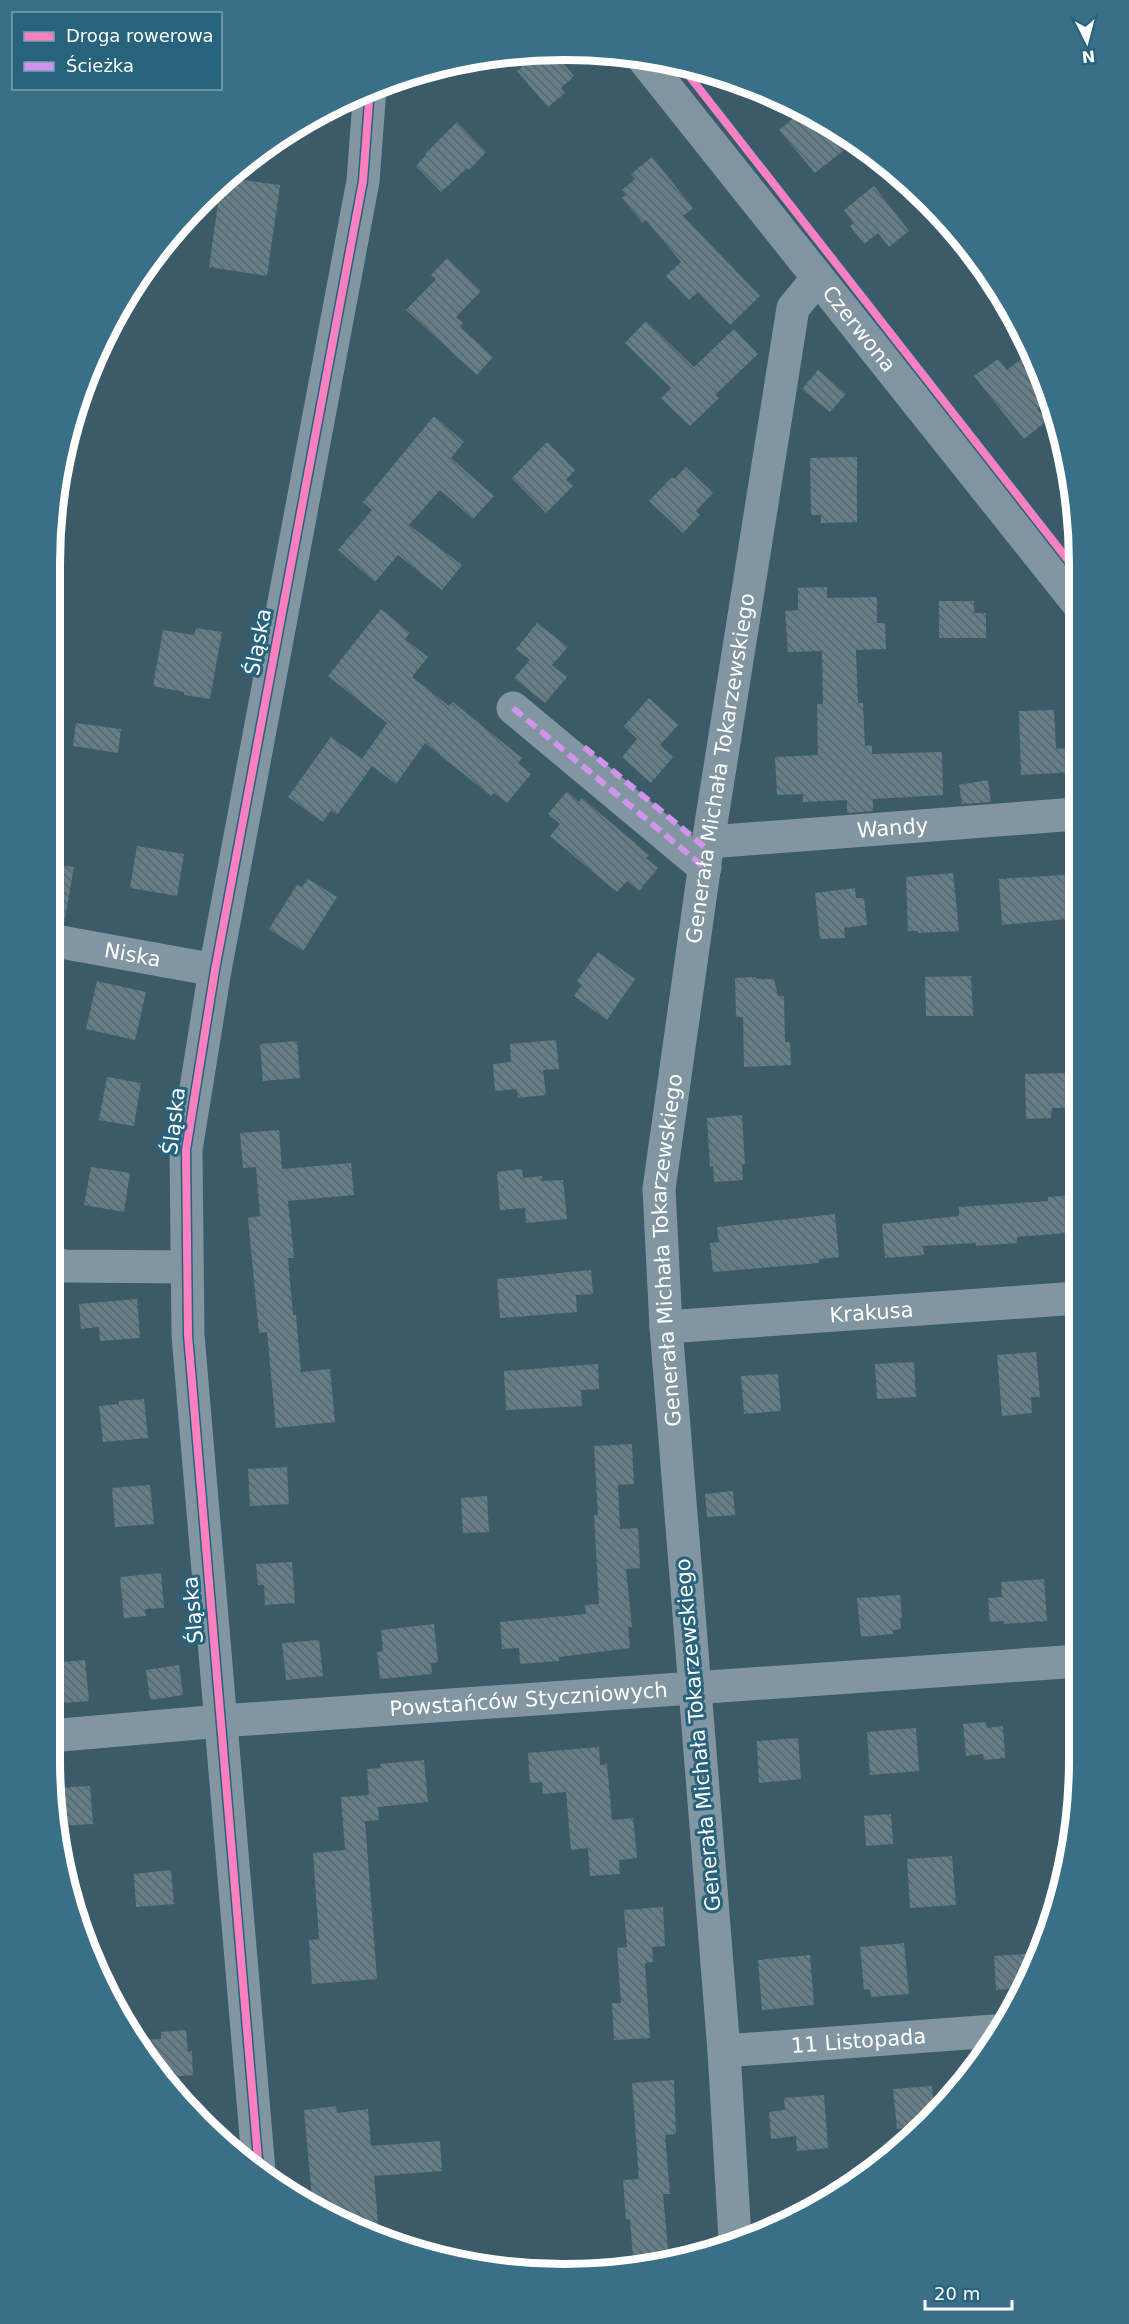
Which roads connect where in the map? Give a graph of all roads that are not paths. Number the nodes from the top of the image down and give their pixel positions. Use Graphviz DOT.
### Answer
graph roads {
  1 [pos="651,68"];
  2 [pos="369,99"];
  3 [pos="818,278"];
  4 [pos="1069,592"];
  5 [pos="513,708"];
  6 [pos="584,747"];
  7 [pos="1069,815"];
  8 [pos="707,853"];
  9 [pos="60,942"];
  10 [pos="215,970"];
  11 [pos="60,1265"];
  12 [pos="187,1267"];
  13 [pos="1069,1299"];
  14 [pos="666,1327"];
  15 [pos="1069,1662"];
  16 [pos="694,1688"];
  17 [pos="221,1721"];
  18 [pos="60,1735"];
  19 [pos="989,2031"];
  20 [pos="724,2051"];
  21 [pos="258,2161"];
  22 [pos="735,2234"];
  1 -- 3 [label="main road, Czerwona"];
  2 -- 10 [label="street, Śląska"];
  3 -- 4 [label="main road, Czerwona"];
  3 -- 8 [label="street, Generała Michała Tokarzewskiego"];
  5 -- 8 [label="street"];
  6 -- 8 [label="street"];
  7 -- 8 [label="street, Wandy"];
  8 -- 14 [label="street, Generała Michała Tokarzewskiego"];
  9 -- 10 [label="street, Niska"];
  10 -- 12 [label="street, Śląska"];
  11 -- 12 [label="street"];
  12 -- 17 [label="street, Śląska"];
  13 -- 14 [label="street, Krakusa"];
  14 -- 16 [label="street, Generała Michała Tokarzewskiego"];
  15 -- 16 [label="street, Powstańców Styczniowych"];
  16 -- 17 [label="street, Powstańców Styczniowych"];
  16 -- 20 [label="street, Generała Michała Tokarzewskiego"];
  17 -- 18 [label="street, Powstańców Styczniowych"];
  17 -- 21 [label="street, Śląska"];
  19 -- 20 [label="street, 11 Listopada"];
  20 -- 22 [label="street, Generała Michała Tokarzewskiego"];
}
